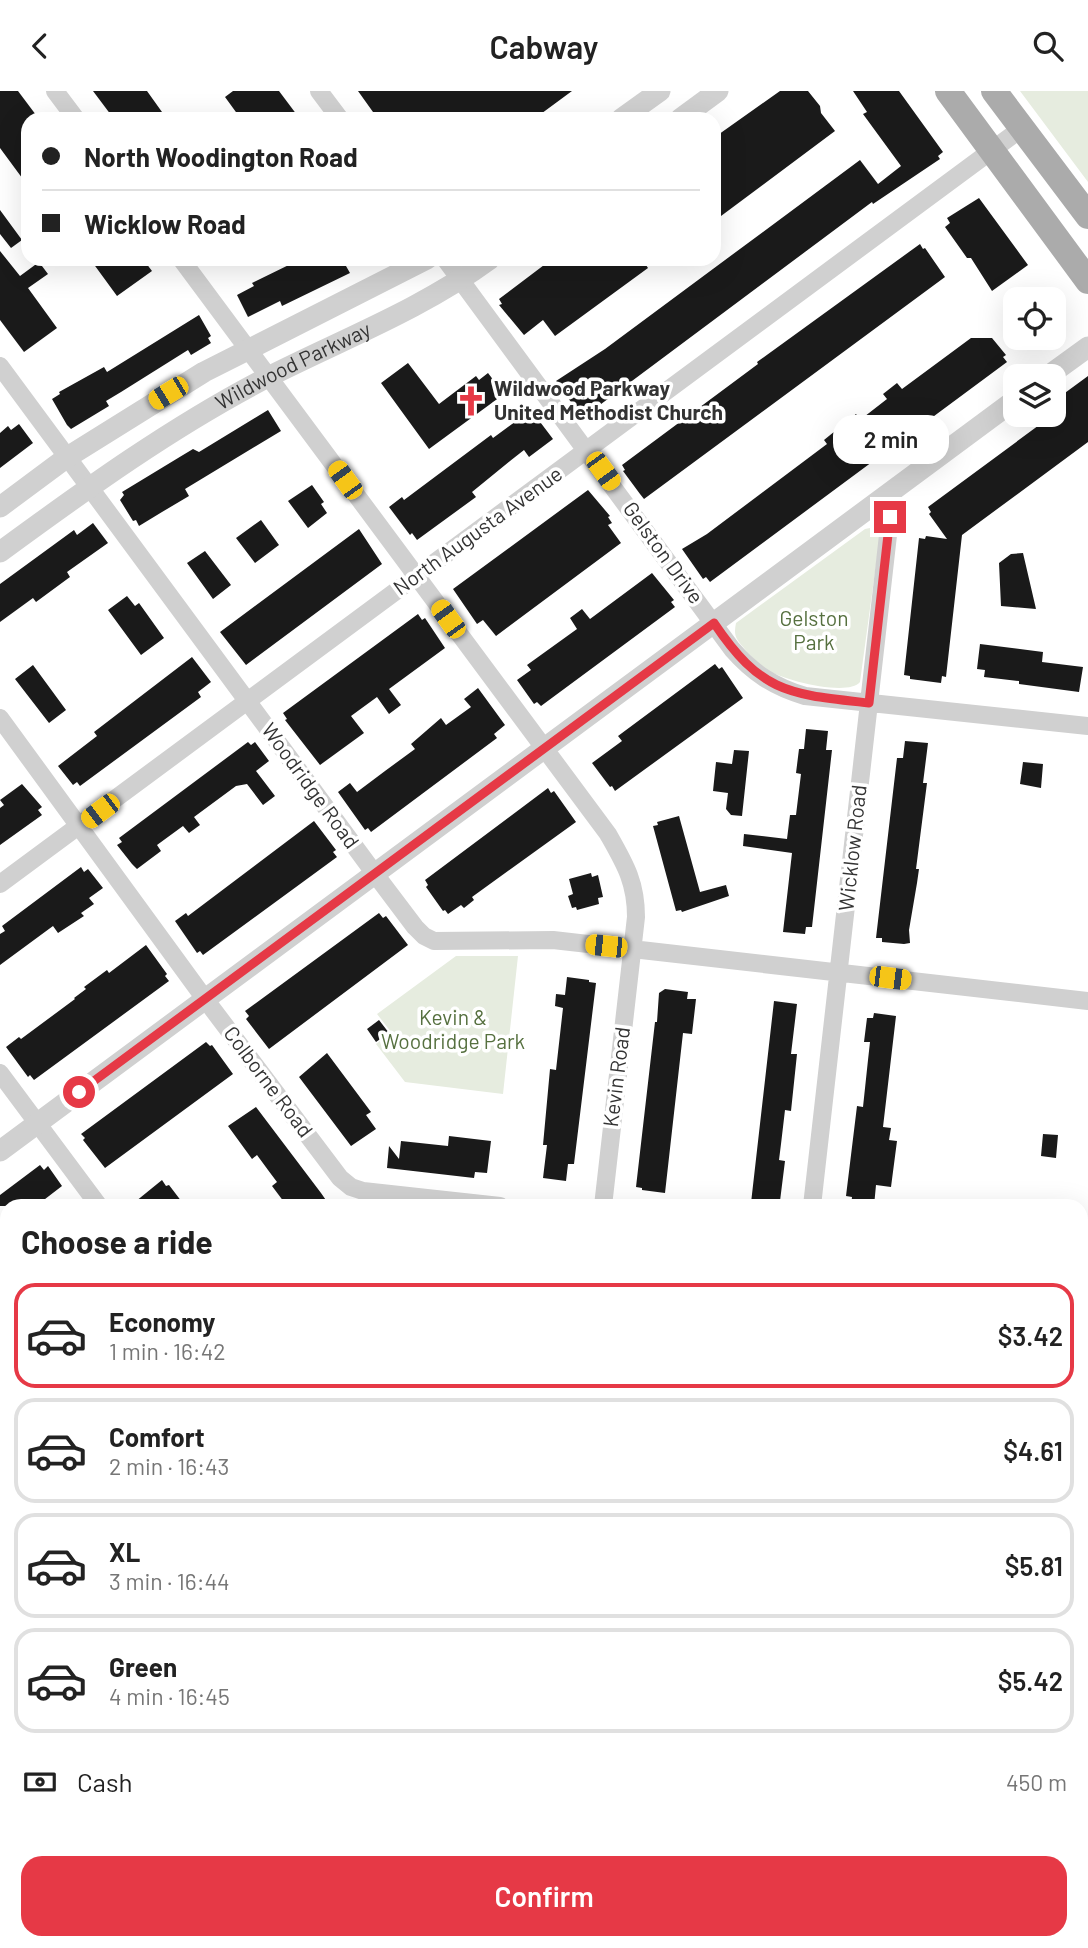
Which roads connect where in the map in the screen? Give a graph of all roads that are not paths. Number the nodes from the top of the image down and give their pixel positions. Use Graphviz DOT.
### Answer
graph roads {
  1 [pos="55,91"];
  2 [pos="319,91"];
  3 [pos="660,91"];
  4 [pos="718,91"];
  5 [pos="948,91"];
  6 [pos="994,91"];
  7 [pos="71,112"];
  8 [pos="335,112"];
  9 [pos="631,112"];
  10 [pos="690,112"];
  11 [pos="1022,128"];
  12 [pos="992,151"];
  13 [pos="1088,216"];
  14 [pos="186,266"];
  15 [pos="413,266"];
  16 [pos="450,266"];
  17 [pos="480,266"];
  18 [pos="461,280"];
  19 [pos="1088,281"];
  20 [pos="1088,347"];
  21 [pos="247,349"];
  22 [pos="1065,364"];
  23 [pos="0,366"];
  24 [pos="269,377"];
  25 [pos="1003,409"];
  26 [pos="587,451"];
  27 [pos="66,458"];
  28 [pos="88,487"];
  29 [pos="893,491"];
  30 [pos="0,507"];
  31 [pos="0,552"];
  32 [pos="416,576"];
  33 [pos="714,623"];
  34 [pos="246,701"];
  35 [pos="869,703"];
  36 [pos="0,718"];
  37 [pos="1088,726"];
  38 [pos="544,749"];
  39 [pos="79,827"];
  40 [pos="375,874"];
  41 [pos="0,884"];
  42 [pos="632,949"];
  43 [pos="838,972"];
  44 [pos="205,999"];
  45 [pos="1088,1001"];
  46 [pos="0,1073"];
  47 [pos="37,1123"];
  48 [pos="0,1151"];
  49 [pos="94,1199"];
  50 [pos="432,1199"];
  51 [pos="604,1199"];
  52 [pos="813,1199"];
  1 -- 7 [label="street"];
  2 -- 8 [label="street"];
  3 -- 9 [label="street"];
  4 -- 10 [label="street"];
  5 -- 12 [label="main road"];
  6 -- 11 [label="main road"];
  11 -- 12 [label="street, North Augusta Avenue"];
  11 -- 13 [label="main road"];
  12 -- 19 [label="main road"];
  12 -- 26 [label="street, North Augusta Avenue"];
  14 -- 21 [label="street, Kevin Road"];
  15 -- 21 [label="street, Wildwood Parkway"];
  16 -- 18 [label="street, Gelston Drive"];
  17 -- 18 [label="street, Wildwood Parkway"];
  18 -- 24 [label="street, Wildwood Parkway"];
  18 -- 26 [label="street, Gelston Drive"];
  20 -- 22 [label="street"];
  21 -- 24 [label="street, Kevin Road"];
  21 -- 27 [label="street, Wildwood Parkway"];
  23 -- 27 [label="street, Woodridge Road"];
  24 -- 28 [label="street, Wildwood Parkway"];
  24 -- 32 [label="street, Kevin Road"];
  25 -- 29 [label="street"];
  26 -- 32 [label="street, North Augusta Avenue"];
  26 -- 33 [label="street, Gelston Drive"];
  27 -- 28 [label="street, Woodridge Road"];
  27 -- 30 [label="street, Wildwood Parkway"];
  28 -- 31 [label="street, Wildwood Parkway"];
  28 -- 34 [label="street, Woodridge Road"];
  29 -- 33 [label="street"];
  29 -- 35 [label="street, Wicklow Road"];
  32 -- 34 [label="street, North Augusta Avenue"];
  32 -- 38 [label="street, Kevin Road"];
  33 -- 35 [label="street, Gelston Drive"];
  33 -- 38 [label="street"];
  34 -- 39 [label="street, North Augusta Avenue"];
  34 -- 40 [label="street, Woodridge Road"];
  35 -- 37 [label="street, Gelston Drive"];
  35 -- 43 [label="street, Wicklow Road"];
  36 -- 39 [label="street, Colborne Road"];
  38 -- 40 [label="street"];
  38 -- 42 [label="street, Kevin Road"];
  39 -- 41 [label="street, North Augusta Avenue"];
  39 -- 44 [label="street, Colborne Road"];
  40 -- 42 [label="street, Woodridge Road"];
  40 -- 44 [label="street"];
  42 -- 43 [label="street, Woodridge Road"];
  42 -- 51 [label="street, Kevin Road"];
  43 -- 45 [label="street, Woodridge Road"];
  43 -- 52 [label="street, Wicklow Road"];
  44 -- 47 [label="street"];
  44 -- 50 [label="street, Colborne Road"];
  46 -- 47 [label="street"];
  47 -- 48 [label="street"];
  47 -- 49 [label="street"];
}
